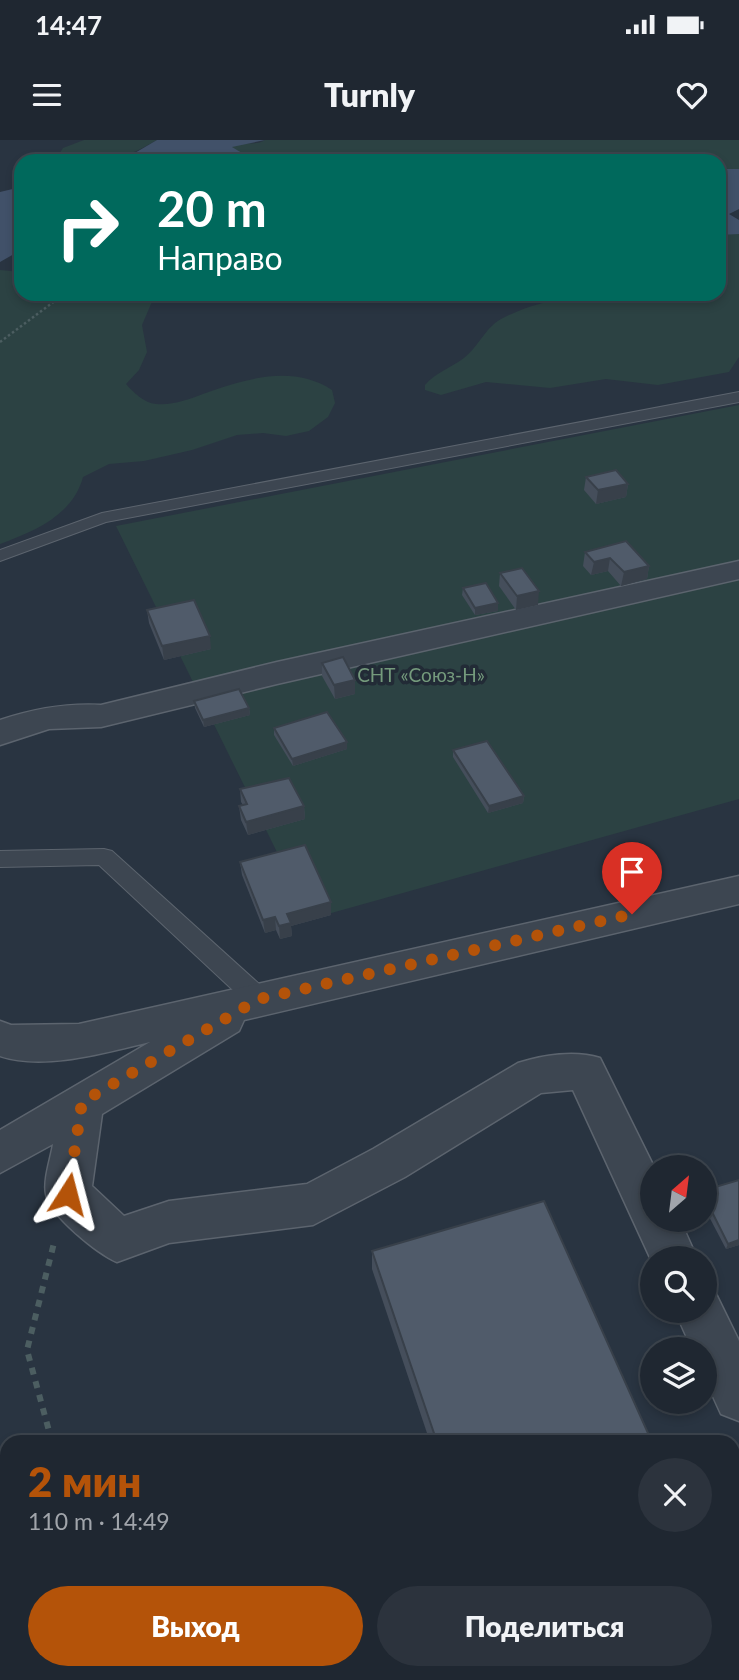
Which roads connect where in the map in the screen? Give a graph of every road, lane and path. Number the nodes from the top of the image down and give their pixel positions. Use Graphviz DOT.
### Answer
graph roads {
  1 [pos="55,301"];
  2 [pos="0,342"];
  3 [pos="739,397"];
  4 [pos="0,556"];
  5 [pos="739,570"];
  6 [pos="0,733"];
  7 [pos="0,859"];
  8 [pos="739,890"];
  9 [pos="259,999"];
  10 [pos="0,1038"];
  11 [pos="82,1102"];
  12 [pos="0,1153"];
  13 [pos="640,1185"];
  14 [pos="68,1194"];
  15 [pos="705,1323"];
  16 [pos="739,1396"];
  17 [pos="50,1435"];
  1 -- 2 [label="path"];
  3 -- 4 [label="lane"];
  5 -- 6 [label="street"];
  7 -- 9 [label="lane"];
  8 -- 9 [label="street"];
  9 -- 10 [label="street"];
  9 -- 11 [label="street"];
  11 -- 12 [label="street"];
  11 -- 14 [label="street"];
  13 -- 14 [label="street"];
  14 -- 17 [label="path"];
  15 -- 16 [label="street"];
}
